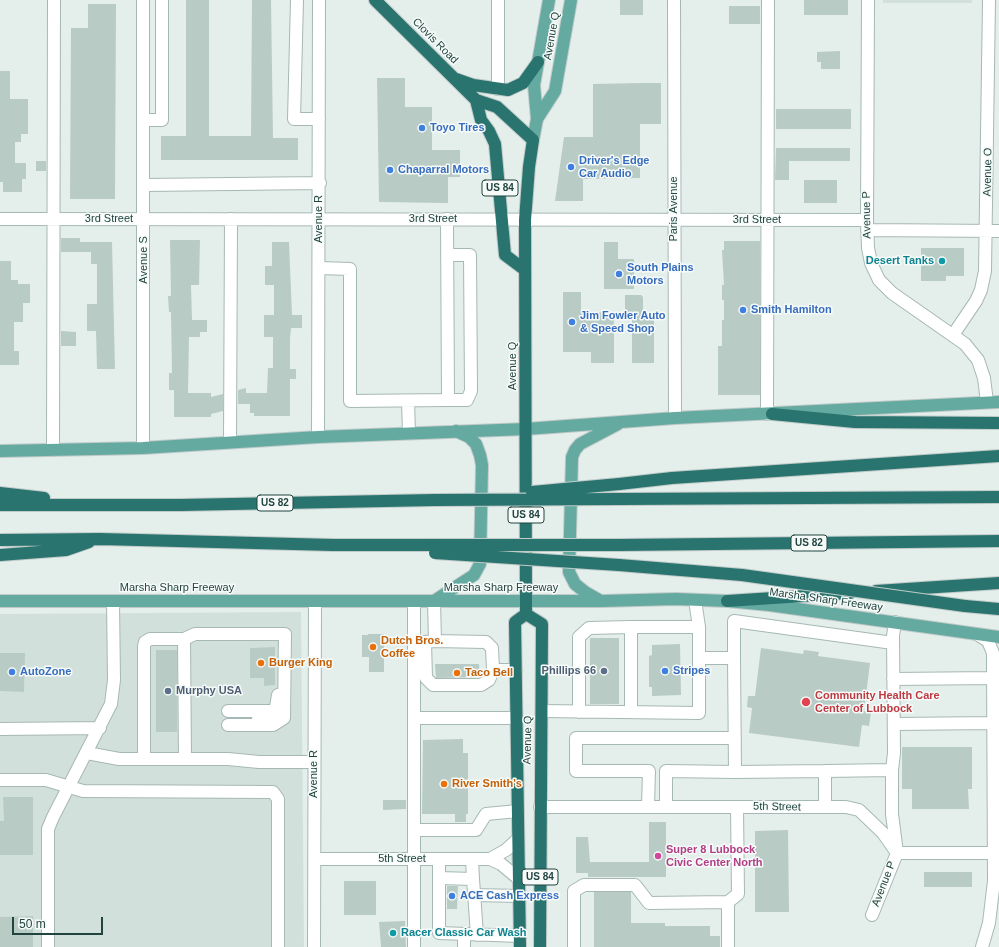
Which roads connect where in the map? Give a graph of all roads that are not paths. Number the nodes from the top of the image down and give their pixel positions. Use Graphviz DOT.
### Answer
graph roads {
  1 [pos="54,0"];
  2 [pos="143,0"];
  3 [pos="162,0"];
  4 [pos="297,0"];
  5 [pos="319,0"];
  6 [pos="376,0"];
  7 [pos="498,0"];
  8 [pos="549,0"];
  9 [pos="571,0"];
  10 [pos="674,0"];
  11 [pos="768,0"];
  12 [pos="868,0"];
  13 [pos="990,0"];
  14 [pos="538,62"];
  15 [pos="453,78"];
  16 [pos="498,89"];
  17 [pos="476,100"];
  18 [pos="319,119"];
  19 [pos="537,119"];
  20 [pos="144,120"];
  21 [pos="533,140"];
  22 [pos="320,183"];
  23 [pos="144,185"];
  24 [pos="0,219"];
  25 [pos="54,219"];
  26 [pos="144,219"];
  27 [pos="232,219"];
  28 [pos="320,219"];
  29 [pos="447,219"];
  30 [pos="502,220"];
  31 [pos="525,220"];
  32 [pos="674,220"];
  33 [pos="768,220"];
  34 [pos="867,225"];
  35 [pos="993,231"];
  36 [pos="447,255"];
  37 [pos="319,268"];
  38 [pos="525,270"];
  39 [pos="953,335"];
  40 [pos="448,400"];
  41 [pos="408,401"];
  42 [pos="993,402"];
  43 [pos="770,414"];
  44 [pos="675,418"];
  45 [pos="622,422"];
  46 [pos="999,422"];
  47 [pos="526,429"];
  48 [pos="456,431"];
  49 [pos="409,433"];
  50 [pos="318,437"];
  51 [pos="230,442"];
  52 [pos="143,448"];
  53 [pos="53,450"];
  54 [pos="0,451"];
  55 [pos="999,456"];
  56 [pos="0,494"];
  57 [pos="999,497"];
  58 [pos="459,498"];
  59 [pos="0,505"];
  60 [pos="115,505"];
  61 [pos="100,539"];
  62 [pos="0,540"];
  63 [pos="999,542"];
  64 [pos="435,549"];
  65 [pos="0,555"];
  66 [pos="999,583"];
  67 [pos="695,600"];
  68 [pos="0,601"];
  69 [pos="113,601"];
  70 [pos="315,601"];
  71 [pos="414,601"];
  72 [pos="434,601"];
  73 [pos="525,601"];
  74 [pos="601,601"];
  75 [pos="728,601"];
  76 [pos="999,609"];
  77 [pos="526,614"];
  78 [pos="895,622"];
  79 [pos="699,627"];
  80 [pos="631,628"];
  81 [pos="271,634"];
  82 [pos="977,634"];
  83 [pos="999,637"];
  84 [pos="184,639"];
  85 [pos="430,642"];
  86 [pos="893,643"];
  87 [pos="700,658"];
  88 [pos="734,658"];
  89 [pos="493,670"];
  90 [pos="516,670"];
  91 [pos="893,678"];
  92 [pos="993,678"];
  93 [pos="542,711"];
  94 [pos="579,712"];
  95 [pos="631,712"];
  96 [pos="414,718"];
  97 [pos="516,718"];
  98 [pos="894,724"];
  99 [pos="994,724"];
  100 [pos="100,728"];
  101 [pos="0,729"];
  102 [pos="734,738"];
  103 [pos="87,753"];
  104 [pos="144,759"];
  105 [pos="185,759"];
  106 [pos="314,762"];
  107 [pos="892,770"];
  108 [pos="649,771"];
  109 [pos="666,771"];
  110 [pos="826,771"];
  111 [pos="735,772"];
  112 [pos="0,780"];
  113 [pos="68,787"];
  114 [pos="540,807"];
  115 [pos="648,807"];
  116 [pos="666,807"];
  117 [pos="737,807"];
  118 [pos="826,807"];
  119 [pos="518,812"];
  120 [pos="414,830"];
  121 [pos="518,839"];
  122 [pos="897,853"];
  123 [pos="998,853"];
  124 [pos="314,859"];
  125 [pos="414,859"];
  126 [pos="439,859"];
  127 [pos="472,859"];
  128 [pos="490,859"];
  129 [pos="439,878"];
  130 [pos="473,878"];
  131 [pos="519,879"];
  132 [pos="474,895"];
  133 [pos="519,896"];
  134 [pos="728,902"];
  135 [pos="872,916"];
  136 [pos="464,934"];
  137 [pos="477,935"];
  138 [pos="520,942"];
  139 [pos="48,947"];
  140 [pos="278,947"];
  141 [pos="314,947"];
  142 [pos="414,947"];
  143 [pos="464,947"];
  144 [pos="540,947"];
  145 [pos="574,947"];
  146 [pos="728,947"];
  147 [pos="982,947"];
  1 -- 25 [label="street"];
  2 -- 20 [label="street, Avenue S"];
  3 -- 20 [label="street"];
  4 -- 18 [label="street"];
  5 -- 18 [label="street, Avenue R"];
  6 -- 15 [label="highway, Clovis Road"];
  7 -- 16 [label="street"];
  8 -- 14 [label="main road, Avenue Q"];
  9 -- 19 [label="main road, Avenue Q"];
  10 -- 32 [label="street, Paris Avenue"];
  11 -- 33 [label="street"];
  12 -- 34 [label="street, Avenue P"];
  13 -- 35 [label="street, Avenue O"];
  14 -- 16 [label="highway"];
  14 -- 19 [label="main road, Avenue Q"];
  15 -- 16 [label="highway"];
  15 -- 17 [label="highway, Clovis Road"];
  17 -- 21 [label="highway, Clovis Road"];
  17 -- 30 [label="highway, US 84"];
  18 -- 22 [label="street, Avenue R"];
  19 -- 21 [label="main road, Avenue Q"];
  20 -- 23 [label="street, Avenue S"];
  21 -- 31 [label="highway, Avenue Q / US 84"];
  22 -- 23 [label="street"];
  22 -- 28 [label="street, Avenue R"];
  23 -- 26 [label="street, Avenue S"];
  24 -- 25 [label="street, 3rd Street"];
  25 -- 26 [label="street, 3rd Street"];
  25 -- 53 [label="street"];
  26 -- 27 [label="street, 3rd Street"];
  26 -- 52 [label="street, Avenue S"];
  27 -- 28 [label="street, 3rd Street"];
  27 -- 51 [label="street"];
  28 -- 29 [label="street, 3rd Street"];
  28 -- 37 [label="street, Avenue R"];
  29 -- 30 [label="street, 3rd Street"];
  29 -- 36 [label="street"];
  30 -- 31 [label="street, 3rd Street"];
  30 -- 38 [label="highway, US 84"];
  31 -- 32 [label="street, 3rd Street"];
  31 -- 38 [label="highway, Avenue Q / US 84"];
  32 -- 33 [label="street, 3rd Street"];
  32 -- 44 [label="street, Paris Avenue"];
  33 -- 34 [label="street, 3rd Street"];
  33 -- 43 [label="street"];
  34 -- 35 [label="street, 3rd Street"];
  34 -- 39 [label="street, Avenue P"];
  35 -- 39 [label="street, Avenue O"];
  36 -- 40 [label="street"];
  36 -- 40 [label="street"];
  37 -- 41 [label="street"];
  37 -- 50 [label="street, Avenue R"];
  38 -- 47 [label="highway, Avenue Q / US 84"];
  39 -- 42 [label="street, Avenue P"];
  40 -- 41 [label="street"];
  41 -- 49 [label="street"];
  42 -- 43 [label="main road"];
  43 -- 44 [label="main road"];
  43 -- 46 [label="highway"];
  44 -- 45 [label="main road"];
  45 -- 47 [label="main road"];
  45 -- 74 [label="main road"];
  47 -- 48 [label="main road"];
  47 -- 73 [label="highway, Avenue Q / US 84"];
  48 -- 49 [label="main road"];
  48 -- 72 [label="main road"];
  49 -- 50 [label="main road"];
  50 -- 51 [label="main road"];
  51 -- 52 [label="main road"];
  52 -- 53 [label="main road"];
  53 -- 54 [label="main road"];
  55 -- 58 [label="highway, bridge"];
  56 -- 60 [label="highway"];
  57 -- 58 [label="highway, US 82, bridge"];
  58 -- 60 [label="highway, US 82, bridge"];
  59 -- 60 [label="highway, US 82"];
  61 -- 62 [label="highway, US 82"];
  61 -- 64 [label="highway, US 82"];
  61 -- 65 [label="highway"];
  63 -- 64 [label="highway, US 82, bridge"];
  64 -- 76 [label="highway, bridge"];
  66 -- 75 [label="highway"];
  67 -- 74 [label="main road, Marsha Sharp Freeway"];
  67 -- 75 [label="main road, Marsha Sharp Freeway"];
  67 -- 79 [label="street"];
  68 -- 69 [label="main road, Marsha Sharp Freeway"];
  69 -- 70 [label="main road, Marsha Sharp Freeway"];
  69 -- 100 [label="street"];
  70 -- 71 [label="main road, Marsha Sharp Freeway"];
  70 -- 106 [label="street, Avenue R"];
  71 -- 72 [label="main road, Marsha Sharp Freeway"];
  71 -- 96 [label="street"];
  72 -- 73 [label="main road, Marsha Sharp Freeway"];
  72 -- 85 [label="street"];
  73 -- 74 [label="main road, Marsha Sharp Freeway"];
  73 -- 77 [label="highway, Avenue Q / US 84"];
  75 -- 78 [label="main road, Marsha Sharp Freeway"];
  77 -- 90 [label="highway, Avenue Q / US 84"];
  77 -- 93 [label="highway, Avenue Q / US 84"];
  78 -- 82 [label="main road, Marsha Sharp Freeway"];
  78 -- 86 [label="street"];
  79 -- 80 [label="street"];
  79 -- 87 [label="street"];
  80 -- 94 [label="street"];
  80 -- 95 [label="street"];
  81 -- 81 [label="street"];
  81 -- 84 [label="street"];
  82 -- 83 [label="main road, Marsha Sharp Freeway"];
  82 -- 92 [label="street"];
  84 -- 104 [label="street"];
  84 -- 105 [label="street"];
  85 -- 89 [label="street"];
  85 -- 89 [label="street"];
  86 -- 88 [label="street"];
  86 -- 91 [label="street"];
  87 -- 88 [label="street"];
  87 -- 95 [label="street"];
  88 -- 102 [label="street"];
  89 -- 90 [label="street"];
  90 -- 97 [label="highway, Avenue Q / US 84"];
  91 -- 92 [label="street"];
  91 -- 98 [label="street"];
  92 -- 99 [label="street"];
  93 -- 94 [label="street"];
  93 -- 114 [label="highway, Avenue Q / US 84"];
  94 -- 95 [label="street"];
  96 -- 97 [label="street"];
  96 -- 120 [label="street"];
  97 -- 119 [label="highway, Avenue Q / US 84"];
  98 -- 99 [label="street"];
  98 -- 107 [label="street"];
  99 -- 123 [label="street"];
  100 -- 101 [label="street"];
  100 -- 103 [label="street"];
  102 -- 108 [label="street"];
  102 -- 111 [label="street"];
  103 -- 104 [label="street"];
  103 -- 113 [label="street"];
  104 -- 105 [label="street"];
  105 -- 106 [label="street"];
  106 -- 124 [label="street, Avenue R"];
  107 -- 110 [label="street"];
  107 -- 122 [label="street"];
  108 -- 109 [label="street"];
  108 -- 115 [label="street"];
  109 -- 111 [label="street"];
  109 -- 116 [label="street"];
  110 -- 111 [label="street"];
  110 -- 118 [label="street"];
  112 -- 113 [label="street"];
  113 -- 139 [label="street"];
  113 -- 140 [label="street"];
  114 -- 115 [label="street, 5th Street"];
  114 -- 144 [label="highway, Avenue Q / US 84"];
  115 -- 116 [label="street, 5th Street"];
  116 -- 117 [label="street, 5th Street"];
  117 -- 118 [label="street, 5th Street"];
  117 -- 134 [label="street"];
  118 -- 122 [label="street, 5th Street"];
  119 -- 120 [label="street"];
  119 -- 121 [label="highway, Avenue Q / US 84"];
  120 -- 125 [label="street"];
  121 -- 128 [label="street"];
  121 -- 131 [label="highway, Avenue Q / US 84"];
  122 -- 123 [label="street"];
  122 -- 135 [label="street, Avenue P"];
  123 -- 147 [label="street"];
  124 -- 125 [label="street, 5th Street"];
  124 -- 141 [label="street, Avenue R"];
  125 -- 126 [label="street, 5th Street"];
  125 -- 142 [label="street"];
  126 -- 127 [label="street, 5th Street"];
  126 -- 129 [label="street"];
  127 -- 128 [label="street, 5th Street"];
  127 -- 130 [label="street"];
  128 -- 131 [label="street"];
  129 -- 130 [label="street"];
  129 -- 136 [label="street"];
  130 -- 132 [label="street"];
  131 -- 133 [label="highway, Avenue Q / US 84"];
  132 -- 133 [label="street"];
  132 -- 137 [label="street"];
  133 -- 138 [label="highway, Avenue Q / US 84"];
  134 -- 145 [label="street"];
  134 -- 146 [label="street"];
  136 -- 137 [label="street"];
  136 -- 143 [label="street"];
  137 -- 138 [label="street"];
}
